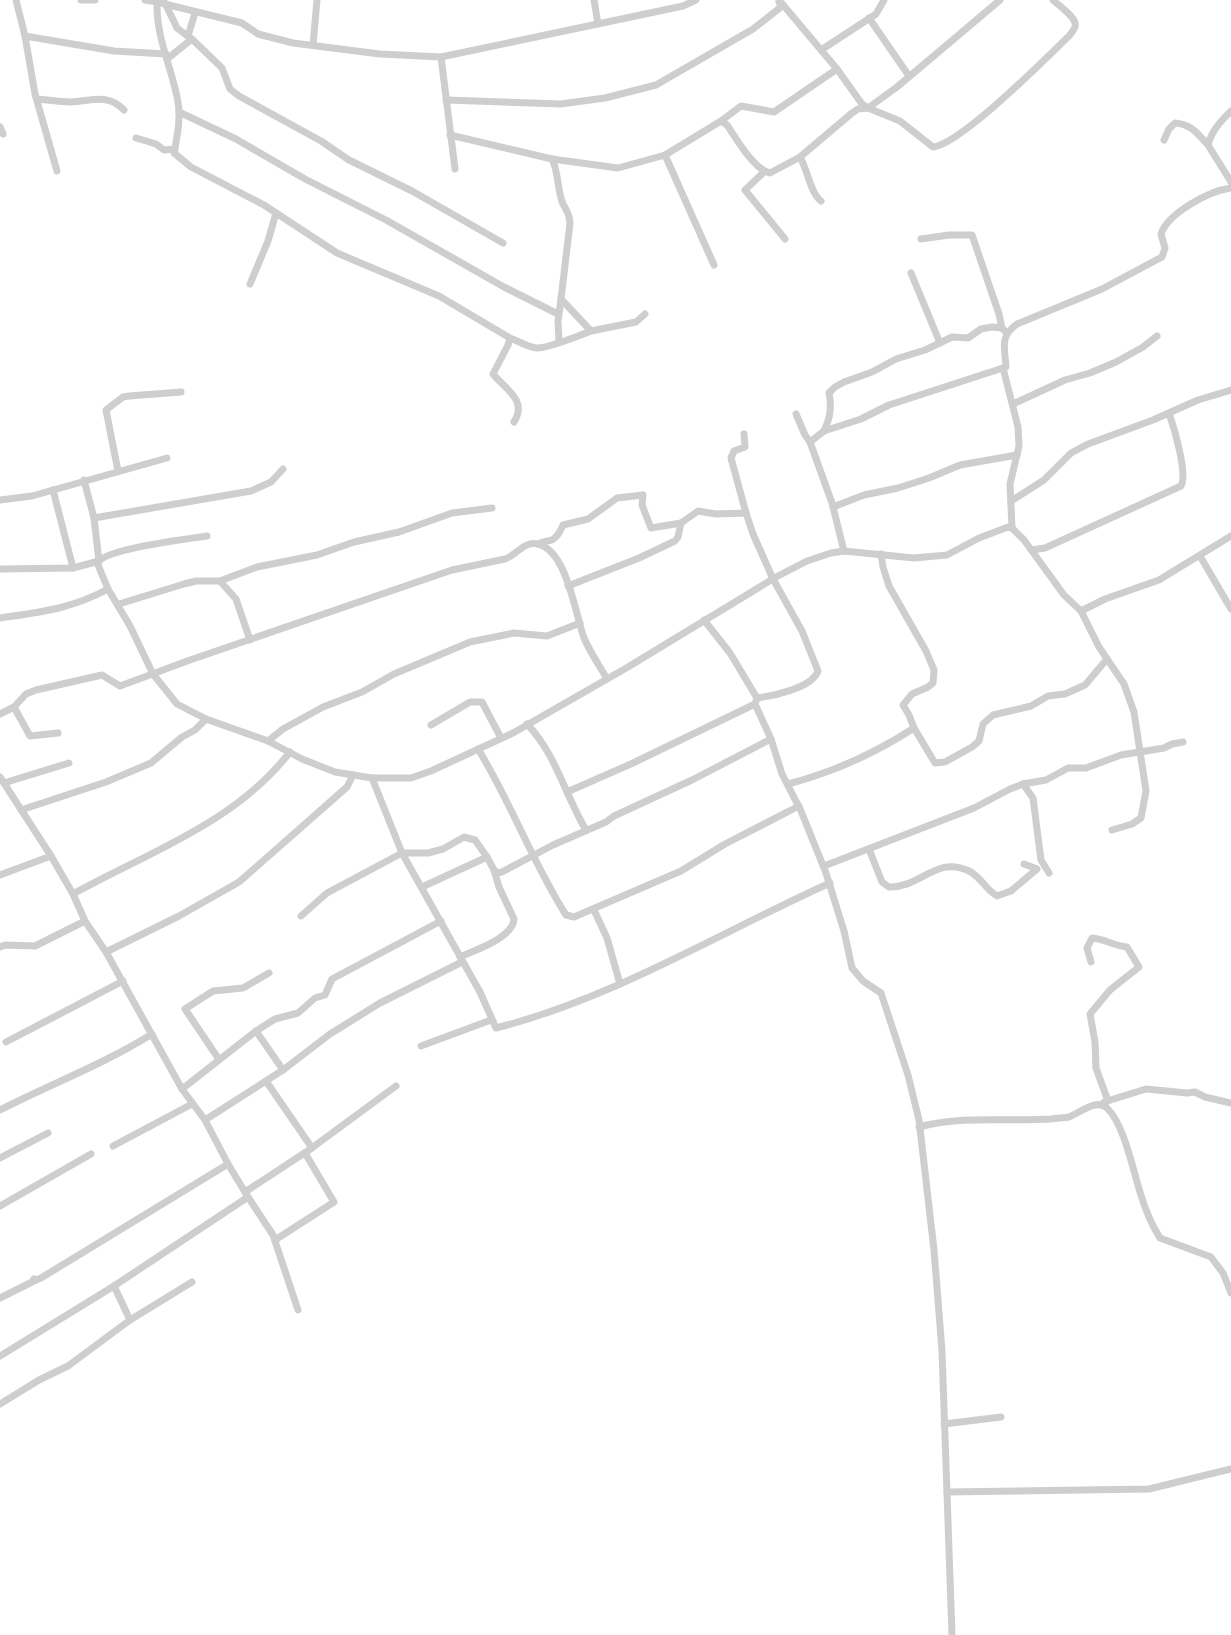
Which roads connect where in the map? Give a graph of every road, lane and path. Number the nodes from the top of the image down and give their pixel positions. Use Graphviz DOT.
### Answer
graph roads {
  1 [pos="16,0"];
  2 [pos="81,0"];
  3 [pos="94,0"];
  4 [pos="145,0"];
  5 [pos="317,0"];
  6 [pos="594,0"];
  7 [pos="696,0"];
  8 [pos="778,0"];
  9 [pos="884,0"];
  10 [pos="1000,0"];
  11 [pos="1053,0"];
  12 [pos="161,3"];
  13 [pos="683,3"];
  14 [pos="195,13"];
  15 [pos="869,18"];
  16 [pos="598,24"];
  17 [pos="26,36"];
  18 [pos="190,38"];
  19 [pos="313,45"];
  20 [pos="821,50"];
  21 [pos="166,57"];
  22 [pos="441,57"];
  23 [pos="837,69"];
  24 [pos="909,76"];
  25 [pos="38,99"];
  26 [pos="446,100"];
  27 [pos="868,108"];
  28 [pos="124,110"];
  29 [pos="1231,111"];
  30 [pos="179,112"];
  31 [pos="721,121"];
  32 [pos="450,135"];
  33 [pos="136,138"];
  34 [pos="1164,140"];
  35 [pos="1208,145"];
  36 [pos="175,149"];
  37 [pos="665,154"];
  38 [pos="800,157"];
  39 [pos="552,159"];
  40 [pos="455,169"];
  41 [pos="57,171"];
  42 [pos="764,172"];
  43 [pos="1231,182"];
  44 [pos="1231,188"];
  45 [pos="821,201"];
  46 [pos="276,213"];
  47 [pos="785,239"];
  48 [pos="921,239"];
  49 [pos="503,243"];
  50 [pos="714,265"];
  51 [pos="911,273"];
  52 [pos="250,284"];
  53 [pos="561,299"];
  54 [pos="558,314"];
  55 [pos="645,314"];
  56 [pos="1004,330"];
  57 [pos="591,331"];
  58 [pos="1157,336"];
  59 [pos="510,338"];
  60 [pos="560,341"];
  61 [pos="940,343"];
  62 [pos="1004,368"];
  63 [pos="1231,390"];
  64 [pos="181,392"];
  65 [pos="1013,404"];
  66 [pos="1169,413"];
  67 [pos="796,414"];
  68 [pos="514,422"];
  69 [pos="824,431"];
  70 [pos="744,434"];
  71 [pos="810,442"];
  72 [pos="1017,455"];
  73 [pos="167,458"];
  74 [pos="283,470"];
  75 [pos="118,471"];
  76 [pos="84,480"];
  77 [pos="53,490"];
  78 [pos="0,500"];
  79 [pos="1011,501"];
  80 [pos="833,507"];
  81 [pos="492,508"];
  82 [pos="746,513"];
  83 [pos="94,518"];
  84 [pos="681,523"];
  85 [pos="1012,528"];
  86 [pos="207,536"];
  87 [pos="1231,536"];
  88 [pos="538,544"];
  89 [pos="1032,550"];
  90 [pos="844,551"];
  91 [pos="881,554"];
  92 [pos="1200,556"];
  93 [pos="99,561"];
  94 [pos="73,568"];
  95 [pos="0,569"];
  96 [pos="773,579"];
  97 [pos="220,581"];
  98 [pos="568,586"];
  99 [pos="108,589"];
  100 [pos="119,604"];
  101 [pos="1231,609"];
  102 [pos="1081,611"];
  103 [pos="0,618"];
  104 [pos="704,620"];
  105 [pos="580,623"];
  106 [pos="250,640"];
  107 [pos="1107,659"];
  108 [pos="153,674"];
  109 [pos="607,679"];
  110 [pos="756,701"];
  111 [pos="14,707"];
  112 [pos="0,714"];
  113 [pos="206,719"];
  114 [pos="431,724"];
  115 [pos="527,724"];
  116 [pos="914,728"];
  117 [pos="58,733"];
  118 [pos="501,738"];
  119 [pos="771,739"];
  120 [pos="268,741"];
  121 [pos="1183,742"];
  122 [pos="478,749"];
  123 [pos="290,752"];
  124 [pos="1139,752"];
  125 [pos="69,763"];
  126 [pos="353,775"];
  127 [pos="372,778"];
  128 [pos="2,780"];
  129 [pos="788,784"];
  130 [pos="1023,784"];
  131 [pos="567,792"];
  132 [pos="799,806"];
  133 [pos="21,810"];
  134 [pos="586,830"];
  135 [pos="1112,830"];
  136 [pos="869,849"];
  137 [pos="402,853"];
  138 [pos="51,856"];
  139 [pos="532,856"];
  140 [pos="487,857"];
  141 [pos="1024,864"];
  142 [pos="824,866"];
  143 [pos="494,870"];
  144 [pos="1049,873"];
  145 [pos="0,875"];
  146 [pos="830,883"];
  147 [pos="422,887"];
  148 [pos="73,894"];
  149 [pos="594,910"];
  150 [pos="301,916"];
  151 [pos="85,921"];
  152 [pos="441,921"];
  153 [pos="0,947"];
  154 [pos="106,952"];
  155 [pos="461,960"];
  156 [pos="1091,962"];
  157 [pos="269,973"];
  158 [pos="123,981"];
  159 [pos="620,984"];
  160 [pos="491,1020"];
  161 [pos="256,1031"];
  162 [pos="152,1034"];
  163 [pos="6,1042"];
  164 [pos="421,1046"];
  165 [pos="218,1058"];
  166 [pos="283,1070"];
  167 [pos="266,1081"];
  168 [pos="396,1086"];
  169 [pos="182,1089"];
  170 [pos="1108,1101"];
  171 [pos="1231,1103"];
  172 [pos="192,1104"];
  173 [pos="1099,1104"];
  174 [pos="0,1110"];
  175 [pos="205,1120"];
  176 [pos="919,1127"];
  177 [pos="48,1132"];
  178 [pos="113,1146"];
  179 [pos="312,1148"];
  180 [pos="304,1153"];
  181 [pos="91,1154"];
  182 [pos="0,1158"];
  183 [pos="228,1164"];
  184 [pos="247,1195"];
  185 [pos="0,1206"];
  186 [pos="275,1240"];
  187 [pos="192,1282"];
  188 [pos="114,1286"];
  189 [pos="1231,1293"];
  190 [pos="0,1298"];
  191 [pos="298,1310"];
  192 [pos="130,1320"];
  193 [pos="0,1356"];
  194 [pos="0,1404"];
  195 [pos="1001,1416"];
  196 [pos="944,1424"];
  197 [pos="1231,1469"];
  198 [pos="946,1492"];
  199 [pos="952,1635"];
  1 -- 17 [label="street"];
  2 -- 3 [label="street"];
  4 -- 12 [label="street"];
  5 -- 19 [label="street"];
  6 -- 16 [label="street"];
  7 -- 13 [label="street"];
  8 -- 20 [label="street"];
  8 -- 26 [label="street"];
  9 -- 15 [label="street"];
  10 -- 24 [label="street"];
  11 -- 27 [label="street"];
  12 -- 14 [label="street"];
  12 -- 18 [label="street"];
  12 -- 21 [label="street"];
  13 -- 16 [label="street"];
  14 -- 18 [label="street"];
  14 -- 19 [label="street"];
  15 -- 20 [label="street"];
  15 -- 24 [label="street"];
  16 -- 22 [label="street"];
  17 -- 21 [label="street"];
  17 -- 25 [label="street"];
  18 -- 21 [label="street"];
  18 -- 49 [label="street"];
  19 -- 22 [label="street"];
  20 -- 23 [label="street"];
  21 -- 30 [label="street"];
  22 -- 26 [label="street"];
  23 -- 27 [label="street"];
  23 -- 31 [label="street"];
  24 -- 27 [label="street"];
  25 -- 28 [label="street"];
  25 -- 41 [label="street"];
  26 -- 32 [label="street"];
  27 -- 38 [label="street"];
  29 -- 35 [label="street"];
  30 -- 36 [label="street"];
  30 -- 54 [label="street"];
  31 -- 37 [label="street"];
  31 -- 42 [label="street"];
  32 -- 39 [label="street"];
  32 -- 40 [label="street"];
  33 -- 36 [label="street"];
  34 -- 35 [label="street"];
  35 -- 43 [label="street"];
  36 -- 46 [label="street"];
  37 -- 39 [label="street"];
  37 -- 50 [label="street"];
  38 -- 42 [label="street"];
  38 -- 45 [label="street"];
  39 -- 53 [label="street"];
  42 -- 47 [label="street"];
  44 -- 56 [label="street"];
  46 -- 52 [label="street"];
  46 -- 59 [label="street"];
  48 -- 56 [label="street"];
  51 -- 61 [label="street"];
  53 -- 54 [label="street"];
  53 -- 57 [label="street"];
  54 -- 60 [label="street"];
  55 -- 57 [label="street"];
  56 -- 61 [label="street"];
  56 -- 62 [label="street"];
  57 -- 60 [label="street"];
  58 -- 65 [label="street"];
  59 -- 60 [label="street"];
  59 -- 68 [label="street"];
  61 -- 69 [label="street"];
  62 -- 65 [label="street"];
  62 -- 69 [label="street"];
  63 -- 66 [label="street"];
  64 -- 75 [label="street"];
  65 -- 72 [label="street"];
  66 -- 79 [label="street"];
  66 -- 89 [label="street"];
  67 -- 71 [label="street"];
  69 -- 71 [label="street"];
  70 -- 82 [label="street"];
  71 -- 80 [label="street"];
  72 -- 79 [label="street"];
  72 -- 80 [label="street"];
  73 -- 75 [label="street"];
  74 -- 83 [label="street"];
  75 -- 76 [label="street"];
  76 -- 77 [label="street"];
  76 -- 83 [label="street"];
  77 -- 78 [label="street"];
  77 -- 94 [label="street"];
  79 -- 85 [label="street"];
  80 -- 90 [label="street"];
  81 -- 97 [label="street"];
  82 -- 84 [label="street"];
  82 -- 96 [label="street"];
  83 -- 93 [label="street"];
  84 -- 88 [label="street"];
  84 -- 98 [label="street"];
  85 -- 89 [label="street"];
  85 -- 91 [label="street"];
  86 -- 93 [label="street"];
  87 -- 92 [label="street"];
  88 -- 98 [label="street"];
  88 -- 106 [label="street"];
  89 -- 102 [label="street"];
  90 -- 91 [label="street"];
  90 -- 96 [label="street"];
  91 -- 116 [label="street"];
  92 -- 101 [label="street"];
  92 -- 102 [label="street"];
  93 -- 94 [label="street"];
  93 -- 99 [label="street"];
  94 -- 95 [label="street"];
  96 -- 104 [label="street"];
  96 -- 110 [label="street"];
  97 -- 100 [label="street"];
  97 -- 106 [label="street"];
  98 -- 105 [label="street"];
  99 -- 100 [label="street"];
  99 -- 103 [label="street"];
  100 -- 108 [label="street"];
  102 -- 107 [label="street"];
  104 -- 109 [label="street"];
  104 -- 110 [label="street"];
  105 -- 109 [label="street"];
  105 -- 120 [label="street"];
  106 -- 108 [label="street"];
  107 -- 116 [label="street"];
  107 -- 124 [label="street"];
  108 -- 111 [label="street"];
  108 -- 113 [label="street"];
  109 -- 115 [label="street"];
  110 -- 119 [label="street"];
  110 -- 131 [label="street"];
  111 -- 112 [label="street"];
  111 -- 117 [label="street"];
  113 -- 120 [label="street"];
  113 -- 133 [label="street"];
  114 -- 118 [label="street"];
  115 -- 118 [label="street"];
  115 -- 131 [label="street"];
  116 -- 129 [label="street"];
  118 -- 122 [label="street"];
  119 -- 129 [label="street"];
  119 -- 134 [label="street"];
  120 -- 123 [label="street"];
  121 -- 124 [label="street"];
  122 -- 127 [label="street"];
  122 -- 139 [label="street"];
  123 -- 126 [label="street"];
  123 -- 148 [label="street"];
  124 -- 130 [label="street"];
  124 -- 135 [label="street"];
  125 -- 128 [label="street"];
  126 -- 127 [label="street"];
  126 -- 154 [label="street"];
  127 -- 137 [label="street"];
  128 -- 133 [label="street"];
  129 -- 132 [label="street"];
  130 -- 136 [label="street"];
  130 -- 144 [label="street"];
  131 -- 134 [label="street"];
  132 -- 142 [label="street"];
  132 -- 149 [label="street"];
  133 -- 138 [label="street"];
  134 -- 139 [label="street"];
  136 -- 141 [label="street"];
  136 -- 142 [label="street"];
  137 -- 140 [label="street"];
  137 -- 147 [label="street"];
  137 -- 150 [label="street"];
  138 -- 145 [label="street"];
  138 -- 148 [label="street"];
  139 -- 143 [label="street"];
  139 -- 149 [label="street"];
  140 -- 143 [label="street"];
  140 -- 147 [label="street"];
  142 -- 146 [label="street"];
  143 -- 155 [label="street"];
  146 -- 159 [label="street"];
  146 -- 176 [label="street"];
  147 -- 152 [label="street"];
  148 -- 151 [label="street"];
  149 -- 159 [label="street"];
  151 -- 153 [label="street"];
  151 -- 154 [label="street"];
  152 -- 155 [label="street"];
  152 -- 161 [label="street"];
  154 -- 158 [label="street"];
  155 -- 160 [label="street"];
  155 -- 166 [label="street"];
  156 -- 170 [label="street"];
  157 -- 165 [label="street"];
  158 -- 162 [label="street"];
  158 -- 163 [label="street"];
  159 -- 160 [label="street"];
  160 -- 164 [label="street"];
  161 -- 165 [label="street"];
  161 -- 166 [label="street"];
  162 -- 169 [label="street"];
  162 -- 174 [label="street"];
  165 -- 169 [label="street"];
  166 -- 167 [label="street"];
  167 -- 175 [label="street"];
  167 -- 179 [label="street"];
  168 -- 179 [label="street"];
  169 -- 172 [label="street"];
  170 -- 171 [label="street"];
  170 -- 173 [label="street"];
  172 -- 175 [label="street"];
  172 -- 178 [label="street"];
  173 -- 176 [label="street"];
  173 -- 189 [label="street"];
  175 -- 183 [label="street"];
  176 -- 196 [label="street"];
  177 -- 182 [label="street"];
  179 -- 180 [label="street"];
  180 -- 184 [label="street"];
  180 -- 186 [label="street"];
  181 -- 185 [label="street"];
  183 -- 184 [label="street"];
  183 -- 190 [label="street"];
  184 -- 186 [label="street"];
  184 -- 188 [label="street"];
  186 -- 191 [label="street"];
  187 -- 192 [label="street"];
  188 -- 192 [label="street"];
  188 -- 193 [label="street"];
  192 -- 194 [label="street"];
  195 -- 196 [label="street"];
  196 -- 198 [label="street"];
  197 -- 198 [label="street"];
  198 -- 199 [label="street"];
}
